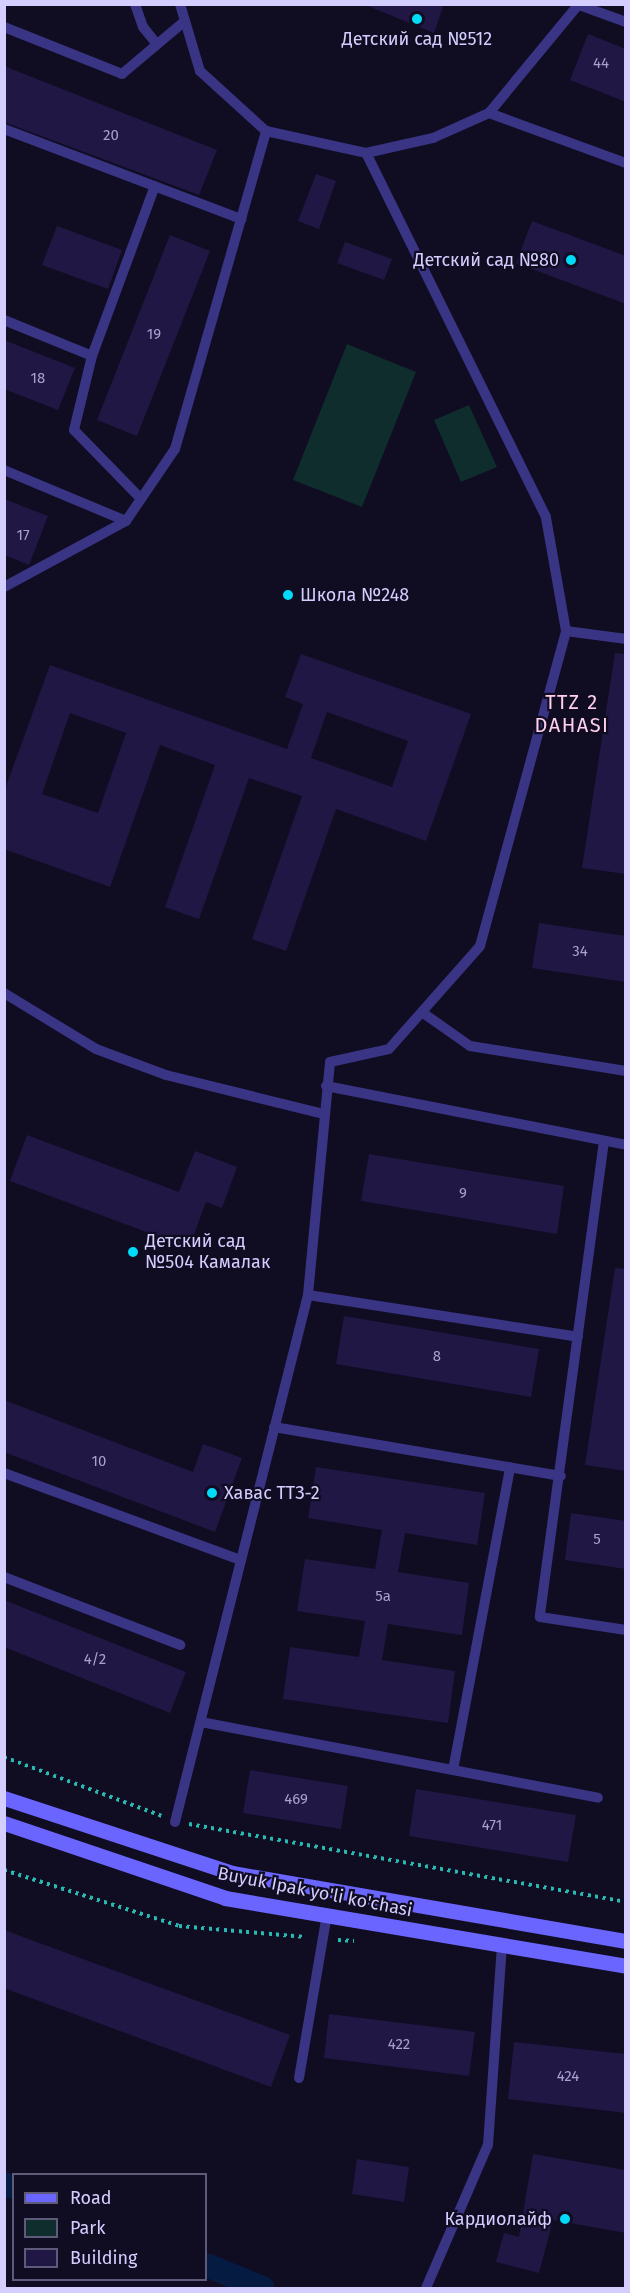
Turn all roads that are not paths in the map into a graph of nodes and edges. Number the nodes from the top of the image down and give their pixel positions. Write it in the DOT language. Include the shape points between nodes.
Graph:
graph roads {
  1 [pos="135,4"];
  2 [pos="180,4"];
  3 [pos="579,5"];
  4 [pos="185,21"];
  5 [pos="626,22"];
  6 [pos="4,27"];
  7 [pos="157,44"];
  8 [pos="489,113"];
  9 [pos="4,129"];
  10 [pos="266,131"];
  11 [pos="366,153"];
  12 [pos="626,164"];
  13 [pos="155,186"];
  14 [pos="241,219"];
  15 [pos="4,320"];
  16 [pos="92,356"];
  17 [pos="4,470"];
  18 [pos="141,499"];
  19 [pos="126,521"];
  20 [pos="4,586"];
  21 [pos="566,632"];
  22 [pos="626,639"];
  23 [pos="4,993"];
  24 [pos="423,1013"];
  25 [pos="626,1071"];
  26 [pos="326,1086"];
  27 [pos="324,1114"];
  28 [pos="604,1141"];
  29 [pos="626,1145"];
  30 [pos="308,1295"];
  31 [pos="578,1337"];
  32 [pos="274,1427"];
  33 [pos="510,1467"];
  34 [pos="4,1473"];
  35 [pos="561,1476"];
  36 [pos="241,1560"];
  37 [pos="4,1578"];
  38 [pos="626,1630"];
  39 [pos="180,1645"];
  40 [pos="201,1722"];
  41 [pos="453,1770"];
  42 [pos="4,1798"];
  43 [pos="598,1798"];
  44 [pos="175,1821"];
  45 [pos="4,1823"];
  46 [pos="327,1915"];
  47 [pos="626,1941"];
  48 [pos="502,1945"];
  49 [pos="626,1966"];
  50 [pos="299,2078"];
  51 [pos="426,2289"];
  1 -- 7 [label="lane" via="143,27"];
  2 -- 4 [label="lane"];
  3 -- 5 [label="lane"];
  3 -- 8 [label="lane"];
  4 -- 7 [label="lane"];
  4 -- 10 [label="lane" via="200,71"];
  6 -- 7 [label="lane" via="122,74"];
  8 -- 11 [label="lane" via="433,138"];
  8 -- 12 [label="lane"];
  9 -- 13 [label="lane"];
  10 -- 11 [label="lane"];
  10 -- 14 [label="lane"];
  11 -- 21 [label="lane" via="546,516"];
  13 -- 14 [label="lane"];
  13 -- 16 [label="lane"];
  14 -- 18 [label="lane" via="175,449"];
  15 -- 16 [label="lane"];
  16 -- 18 [label="lane" via="74,430"];
  17 -- 19 [label="lane"];
  18 -- 19 [label="lane"];
  19 -- 20 [label="lane"];
  21 -- 22 [label="lane"];
  21 -- 24 [label="lane" via="480,946"];
  23 -- 27 [label="lane" via="96,1049 166,1075"];
  24 -- 25 [label="lane" via="470,1046"];
  24 -- 26 [label="lane" via="389,1049 330,1062"];
  26 -- 27 [label="lane"];
  26 -- 28 [label="lane"];
  27 -- 30 [label="lane"];
  28 -- 29 [label="lane"];
  28 -- 31 [label="lane"];
  30 -- 31 [label="lane"];
  30 -- 32 [label="lane"];
  31 -- 35 [label="lane"];
  32 -- 33 [label="lane"];
  32 -- 36 [label="lane"];
  33 -- 35 [label="lane"];
  33 -- 41 [label="lane"];
  34 -- 36 [label="lane"];
  35 -- 38 [label="lane" via="540,1617"];
  36 -- 40 [label="lane"];
  37 -- 39 [label="lane"];
  40 -- 41 [label="lane"];
  40 -- 44 [label="lane"];
  41 -- 43 [label="lane"];
  42 -- 47 [label="main road, Buyuk Ipak yo'li ko'chasi" via="232,1873"];
  45 -- 46 [label="main road, Buyuk Ipak yo'li ko'chasi" via="225,1898"];
  46 -- 48 [label="main road, Buyuk Ipak yo'li ko'chasi"];
  46 -- 50 [label="lane"];
  48 -- 49 [label="main road, Buyuk Ipak yo'li ko'chasi"];
  48 -- 51 [label="lane" via="488,2145"];
}
